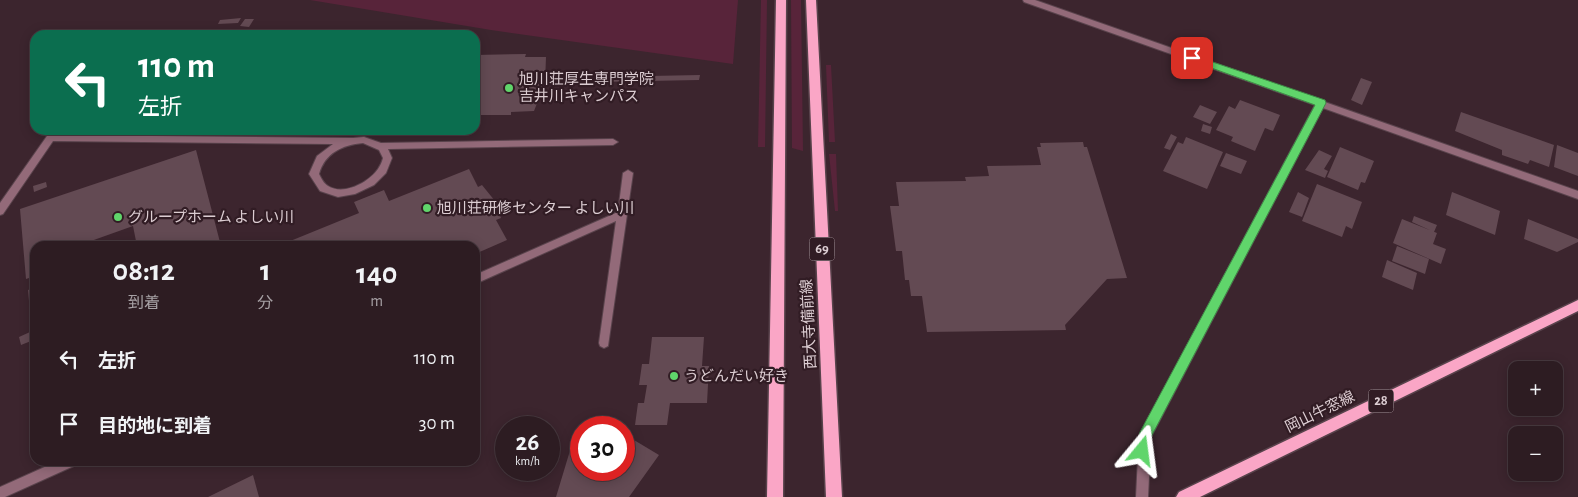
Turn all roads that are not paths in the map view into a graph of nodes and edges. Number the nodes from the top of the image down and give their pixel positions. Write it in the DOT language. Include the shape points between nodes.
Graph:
graph roads {
  1 [pos="781,0"];
  2 [pos="811,0"];
  3 [pos="1027,0"];
  4 [pos="1321,103"];
  5 [pos="352,141"];
  6 [pos="613,142"];
  7 [pos="382,146"];
  8 [pos="628,173"];
  9 [pos="1578,195"];
  10 [pos="0,211"];
  11 [pos="622,214"];
  12 [pos="480,278"];
  13 [pos="1578,305"];
  14 [pos="604,343"];
  15 [pos="61,466"];
  16 [pos="0,493"];
  17 [pos="775,497"];
  18 [pos="834,497"];
  19 [pos="1142,497"];
  20 [pos="1184,497"];
  1 -- 17 [label="main road, 西大寺備前線"];
  2 -- 18 [label="main road, 西大寺備前線 / 69"];
  3 -- 4 [label="street"];
  4 -- 9 [label="street"];
  4 -- 19 [label="street" via="1145,436"];
  5 -- 7 [label="street" via="364,140"];
  5 -- 7 [label="street" via="330,150 316,166 316,182 322,188 344,192 368,185 385,169 387,152"];
  5 -- 10 [label="street" via="50,138"];
  6 -- 7 [label="street"];
  8 -- 11 [label="street"];
  11 -- 12 [label="street"];
  11 -- 14 [label="street"];
  13 -- 20 [label="main road, 岡山牛窓線 / 28"];
  15 -- 16 [label="street"];
}
